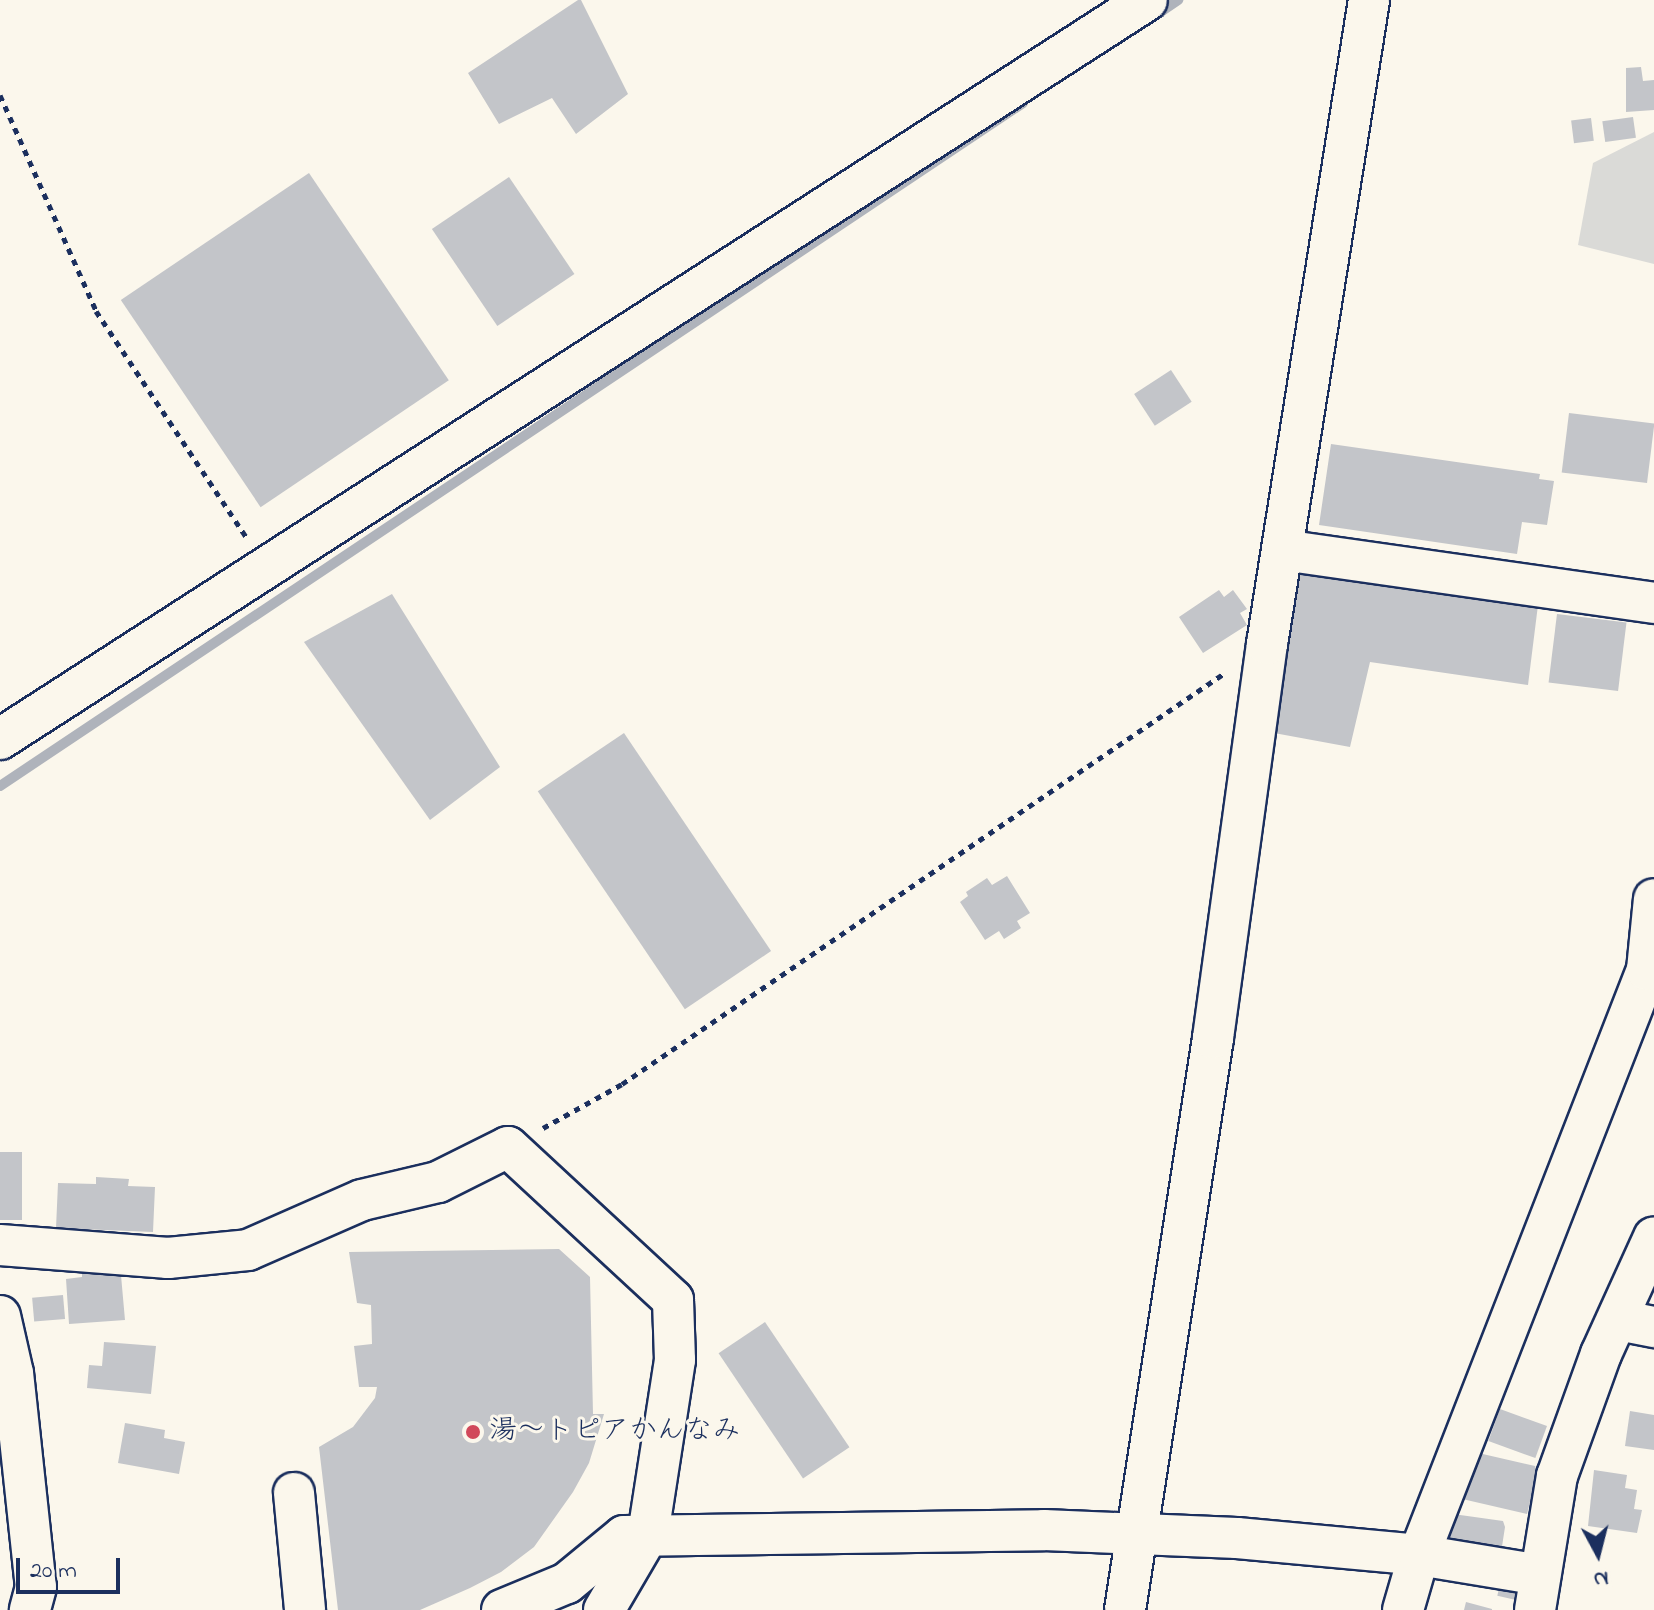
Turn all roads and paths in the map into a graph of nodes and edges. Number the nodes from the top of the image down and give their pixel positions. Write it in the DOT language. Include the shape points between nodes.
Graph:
graph roads {
  1 [pos="1147,0"];
  2 [pos="1369,0"];
  3 [pos="0,95"];
  4 [pos="1283,550"];
  5 [pos="266,570"];
  6 [pos="1654,603"];
  7 [pos="1267,644"];
  8 [pos="0,739"];
  9 [pos="1654,899"];
  10 [pos="508,1147"];
  11 [pos="1654,1237"];
  12 [pos="0,1245"];
  13 [pos="0,1316"];
  14 [pos="1636,1323"];
  15 [pos="294,1493"];
  16 [pos="1134,1534"];
  17 [pos="648,1535"];
  18 [pos="1419,1555"];
  19 [pos="1538,1593"];
  20 [pos="30,1610"];
  21 [pos="305,1610"];
  22 [pos="502,1610"];
  23 [pos="604,1610"];
  24 [pos="1125,1610"];
  25 [pos="1403,1610"];
  1 -- 5 [label="street"];
  2 -- 4 [label="street"];
  3 -- 5 [label="path" via="96,311"];
  4 -- 6 [label="street"];
  4 -- 7 [label="street"];
  5 -- 8 [label="street"];
  7 -- 10 [label="path" via="622,1084"];
  7 -- 16 [label="street" via="1213,1038"];
  9 -- 18 [label="street" via="1647,970"];
  10 -- 12 [label="street" via="438,1182 362,1200 248,1250 168,1258"];
  10 -- 17 [label="street" via="673,1300 675,1360"];
  11 -- 14 [label="street"];
  13 -- 20 [label="street" via="13,1373 36,1587"];
  14 -- 19 [label="street" via="1601,1354 1557,1476"];
  15 -- 21 [label="street"];
  16 -- 17 [label="street" via="1044,1530"];
  16 -- 18 [label="street"];
  16 -- 24 [label="street"];
  17 -- 22 [label="street" via="624,1536 567,1583"];
  17 -- 23 [label="street"];
  18 -- 19 [label="street"];
  18 -- 25 [label="street"];
}
